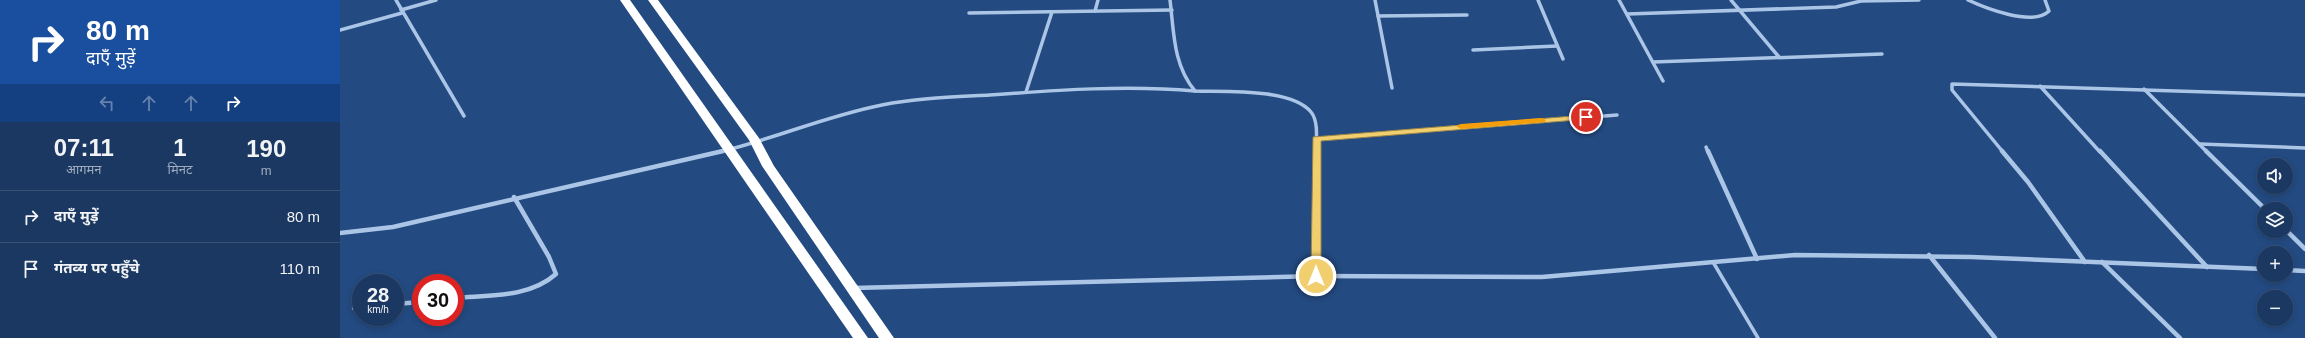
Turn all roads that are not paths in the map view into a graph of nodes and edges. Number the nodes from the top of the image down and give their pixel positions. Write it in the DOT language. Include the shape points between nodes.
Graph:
graph roads {
  1 [pos="396,0"];
  2 [pos="436,0"];
  3 [pos="625,0"];
  4 [pos="653,0"];
  5 [pos="1098,0"];
  6 [pos="1170,0"];
  7 [pos="1375,0"];
  8 [pos="1538,0"];
  9 [pos="1619,0"];
  10 [pos="1731,0"];
  11 [pos="1919,0"];
  12 [pos="1968,0"];
  13 [pos="2045,0"];
  14 [pos="1738,9"];
  15 [pos="1172,10"];
  16 [pos="402,11"];
  17 [pos="1095,11"];
  18 [pos="1052,12"];
  19 [pos="969,13"];
  20 [pos="1627,14"];
  21 [pos="1467,15"];
  22 [pos="1378,16"];
  23 [pos="340,30"];
  24 [pos="1557,46"];
  25 [pos="1473,50"];
  26 [pos="1882,54"];
  27 [pos="1779,57"];
  28 [pos="1563,59"];
  29 [pos="1653,62"];
  30 [pos="1663,81"];
  31 [pos="2040,86"];
  32 [pos="1392,88"];
  33 [pos="2144,89"];
  34 [pos="1195,91"];
  35 [pos="1026,92"];
  36 [pos="2305,95"];
  37 [pos="1617,115"];
  38 [pos="464,116"];
  39 [pos="1316,139"];
  40 [pos="755,140"];
  41 [pos="2199,144"];
  42 [pos="1706,147"];
  43 [pos="2305,148"];
  44 [pos="730,149"];
  45 [pos="514,197"];
  46 [pos="2258,202"];
  47 [pos="340,233"];
  48 [pos="2293,237"];
  49 [pos="818,239"];
  50 [pos="798,246"];
  51 [pos="2305,249"];
  52 [pos="1929,255"];
  53 [pos="1757,259"];
  54 [pos="2102,261"];
  55 [pos="1713,262"];
  56 [pos="2085,262"];
  57 [pos="2208,266"];
  58 [pos="2257,269"];
  59 [pos="2293,270"];
  60 [pos="2305,271"];
  61 [pos="1316,276"];
  62 [pos="852,288"];
  63 [pos="464,297"];
  64 [pos="861,338"];
  65 [pos="887,338"];
  66 [pos="1758,338"];
  67 [pos="1994,338"];
  68 [pos="2180,338"];
  1 -- 16 [label="street"];
  2 -- 16 [label="street"];
  3 -- 44 [label="highway"];
  4 -- 40 [label="highway"];
  5 -- 17 [label="street"];
  6 -- 15 [label="street"];
  7 -- 22 [label="street"];
  8 -- 24 [label="street"];
  9 -- 20 [label="street"];
  10 -- 14 [label="street"];
  11 -- 14 [label="street" via="1861,2 1836,7"];
  12 -- 13 [label="street" via="1998,13 2024,16 2046,14 2049,11"];
  14 -- 20 [label="street"];
  14 -- 27 [label="street"];
  15 -- 17 [label="street"];
  15 -- 34 [label="street" via="1174,39 1186,82"];
  16 -- 23 [label="street"];
  16 -- 38 [label="street"];
  17 -- 18 [label="street"];
  18 -- 19 [label="street"];
  18 -- 35 [label="street"];
  20 -- 29 [label="street"];
  21 -- 22 [label="street"];
  22 -- 32 [label="street"];
  24 -- 25 [label="street"];
  24 -- 28 [label="street"];
  26 -- 27 [label="street"];
  27 -- 29 [label="street"];
  29 -- 30 [label="street"];
  31 -- 33 [label="street"];
  31 -- 56 [label="street" via="1957,83 1951,86 2028,182"];
  31 -- 57 [label="street"];
  33 -- 36 [label="street"];
  33 -- 41 [label="street"];
  34 -- 35 [label="street" via="1147,88"];
  34 -- 39 [label="street" via="1276,96 1294,101 1311,112"];
  35 -- 40 [label="street" via="912,100 881,105"];
  37 -- 39 [label="street"];
  39 -- 61 [label="street"];
  40 -- 44 [label="street"];
  40 -- 49 [label="highway" via="768,166"];
  41 -- 43 [label="street"];
  41 -- 46 [label="street"];
  42 -- 53 [label="street"];
  44 -- 45 [label="street"];
  44 -- 50 [label="highway"];
  45 -- 47 [label="street" via="393,227"];
  45 -- 63 [label="street" via="556,274 545,284 525,291"];
  48 -- 51 [label="street"];
  49 -- 50 [label="highway"];
  49 -- 62 [label="highway"];
  50 -- 64 [label="highway"];
  52 -- 53 [label="street" via="1795,255"];
  52 -- 56 [label="street"];
  52 -- 67 [label="street"];
  53 -- 55 [label="street"];
  54 -- 56 [label="street"];
  54 -- 57 [label="street"];
  54 -- 68 [label="street"];
  55 -- 61 [label="street" via="1542,277"];
  55 -- 66 [label="lane"];
  57 -- 58 [label="street"];
  59 -- 60 [label="street"];
  61 -- 62 [label="street"];
  62 -- 65 [label="highway"];
}
